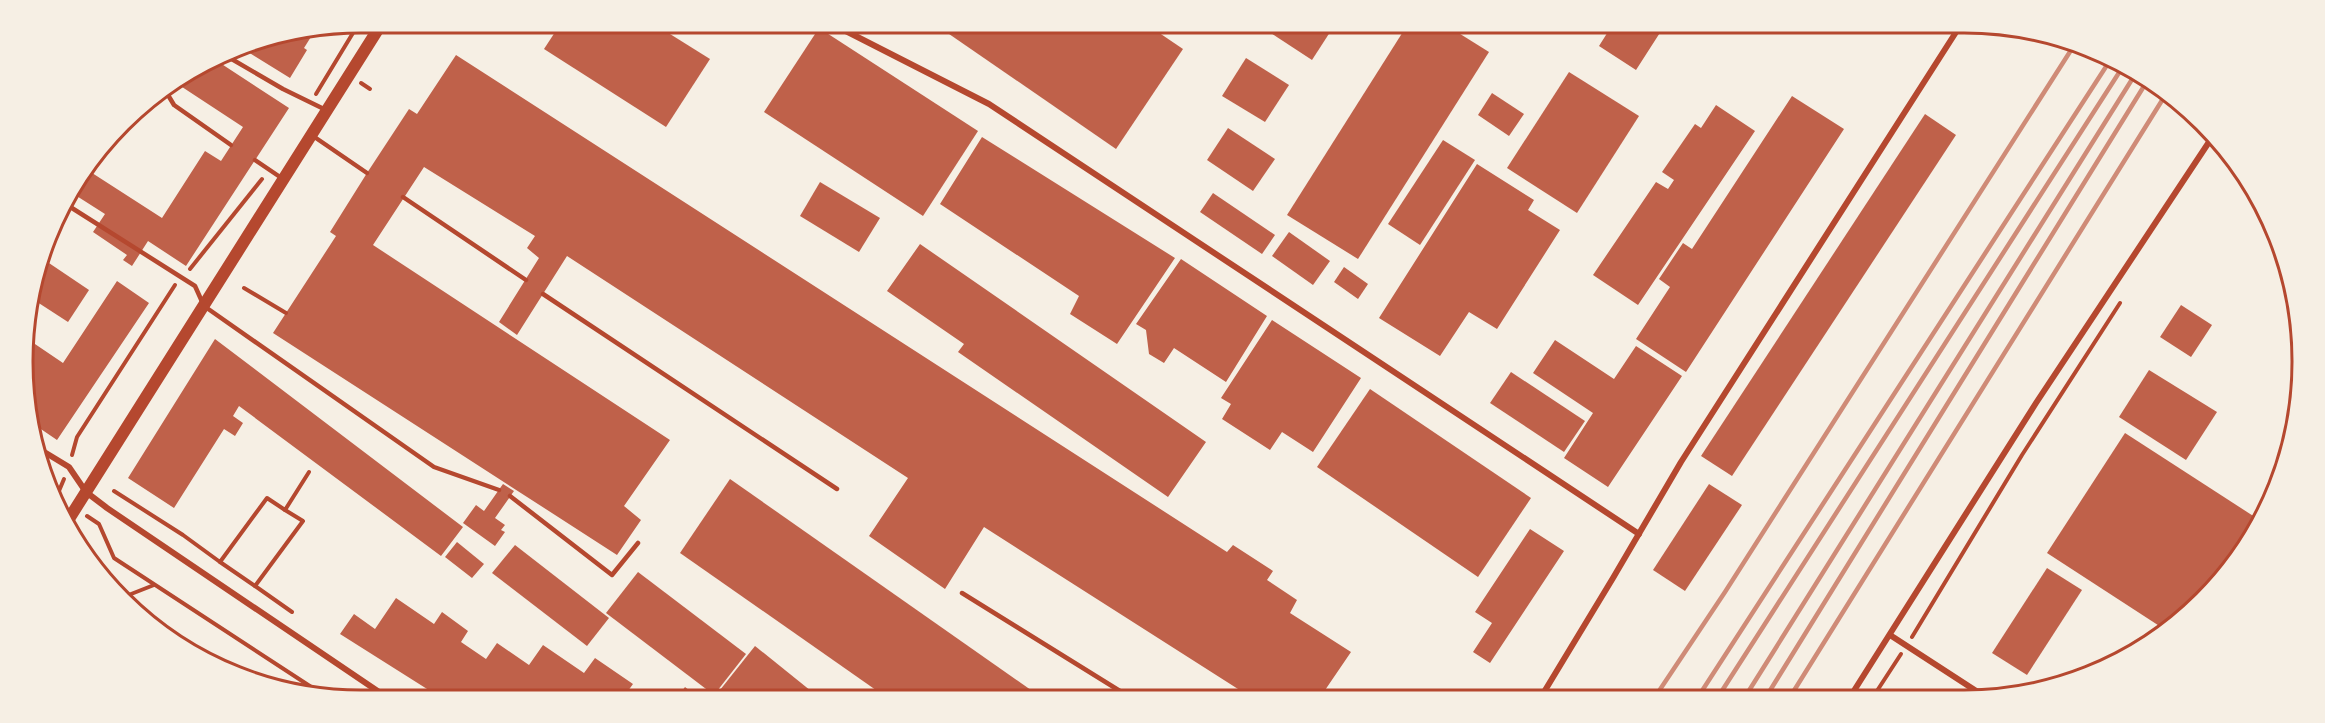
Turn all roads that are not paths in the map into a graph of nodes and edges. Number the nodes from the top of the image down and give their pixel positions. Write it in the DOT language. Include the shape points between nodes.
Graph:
graph roads {
  1 [pos="376,33"];
  2 [pos="850,33"];
  3 [pos="1955,33"];
  4 [pos="233,59"];
  5 [pos="169,96"];
  6 [pos="326,110"];
  7 [pos="311,135"];
  8 [pos="2208,143"];
  9 [pos="231,145"];
  10 [pos="255,160"];
  11 [pos="367,173"];
  12 [pos="283,179"];
  13 [pos="403,197"];
  14 [pos="71,208"];
  15 [pos="526,280"];
  16 [pos="543,294"];
  17 [pos="204,306"];
  18 [pos="46,453"];
  19 [pos="837,489"];
  20 [pos="499,490"];
  21 [pos="86,492"];
  22 [pos="510,496"];
  23 [pos="71,515"];
  24 [pos="1639,534"];
  25 [pos="638,543"];
  26 [pos="962,593"];
  27 [pos="1890,635"];
  28 [pos="376,690"];
  29 [pos="1118,690"];
  30 [pos="1544,690"];
  31 [pos="1855,690"];
  32 [pos="1974,690"];
  1 -- 6 [label="main road"];
  2 -- 24 [label="street" via="989,104"];
  3 -- 24 [label="street" via="1675,471"];
  4 -- 6 [label="lane"];
  5 -- 9 [label="lane" via="174,105"];
  6 -- 7 [label="main road"];
  7 -- 11 [label="lane"];
  7 -- 12 [label="main road"];
  8 -- 27 [label="street" via="2036,403"];
  10 -- 12 [label="lane"];
  12 -- 17 [label="main road"];
  13 -- 15 [label="lane"];
  14 -- 17 [label="lane" via="195,286"];
  16 -- 19 [label="lane"];
  17 -- 20 [label="lane" via="434,467"];
  17 -- 21 [label="main road"];
  18 -- 21 [label="street" via="69,467"];
  21 -- 23 [label="main road"];
  21 -- 28 [label="street"];
  22 -- 25 [label="lane" via="612,575"];
  24 -- 30 [label="street"];
  26 -- 29 [label="lane"];
  27 -- 31 [label="street"];
  27 -- 32 [label="street"];
}
